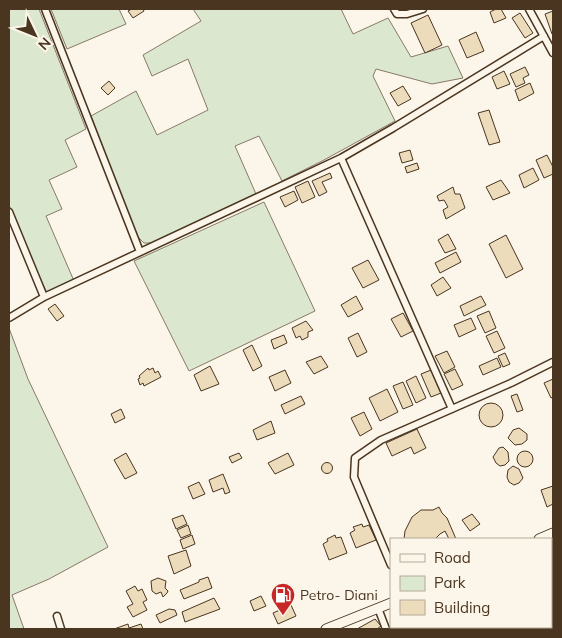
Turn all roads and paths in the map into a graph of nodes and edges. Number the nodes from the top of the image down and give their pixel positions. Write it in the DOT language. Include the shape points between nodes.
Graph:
graph roads {
  1 [pos="45,9"];
  2 [pos="394,9"];
  3 [pos="424,9"];
  4 [pos="529,9"];
  5 [pos="544,36"];
  6 [pos="553,53"];
  7 [pos="341,158"];
  8 [pos="9,212"];
  9 [pos="140,252"];
  10 [pos="44,297"];
  11 [pos="9,318"];
  12 [pos="553,362"];
  13 [pos="452,409"];
  14 [pos="553,533"];
  15 [pos="541,538"];
  16 [pos="390,563"];
  17 [pos="390,603"];
  18 [pos="378,608"];
  19 [pos="57,616"];
  20 [pos="61,629"];
  21 [pos="326,629"];
  22 [pos="386,629"];
  1 -- 9 [label="street"];
  2 -- 3 [label="street" via="397,14 407,14"];
  4 -- 5 [label="street"];
  5 -- 6 [label="street"];
  5 -- 7 [label="street"];
  7 -- 9 [label="street"];
  7 -- 13 [label="street"];
  8 -- 10 [label="street"];
  9 -- 10 [label="street"];
  10 -- 11 [label="street"];
  12 -- 13 [label="street"];
  13 -- 16 [label="street" via="381,440 353,461 354,477"];
  14 -- 15 [label="main road"];
  17 -- 18 [label="main road"];
  18 -- 21 [label="main road"];
  18 -- 22 [label="street"];
  19 -- 20 [label="street"];
}
